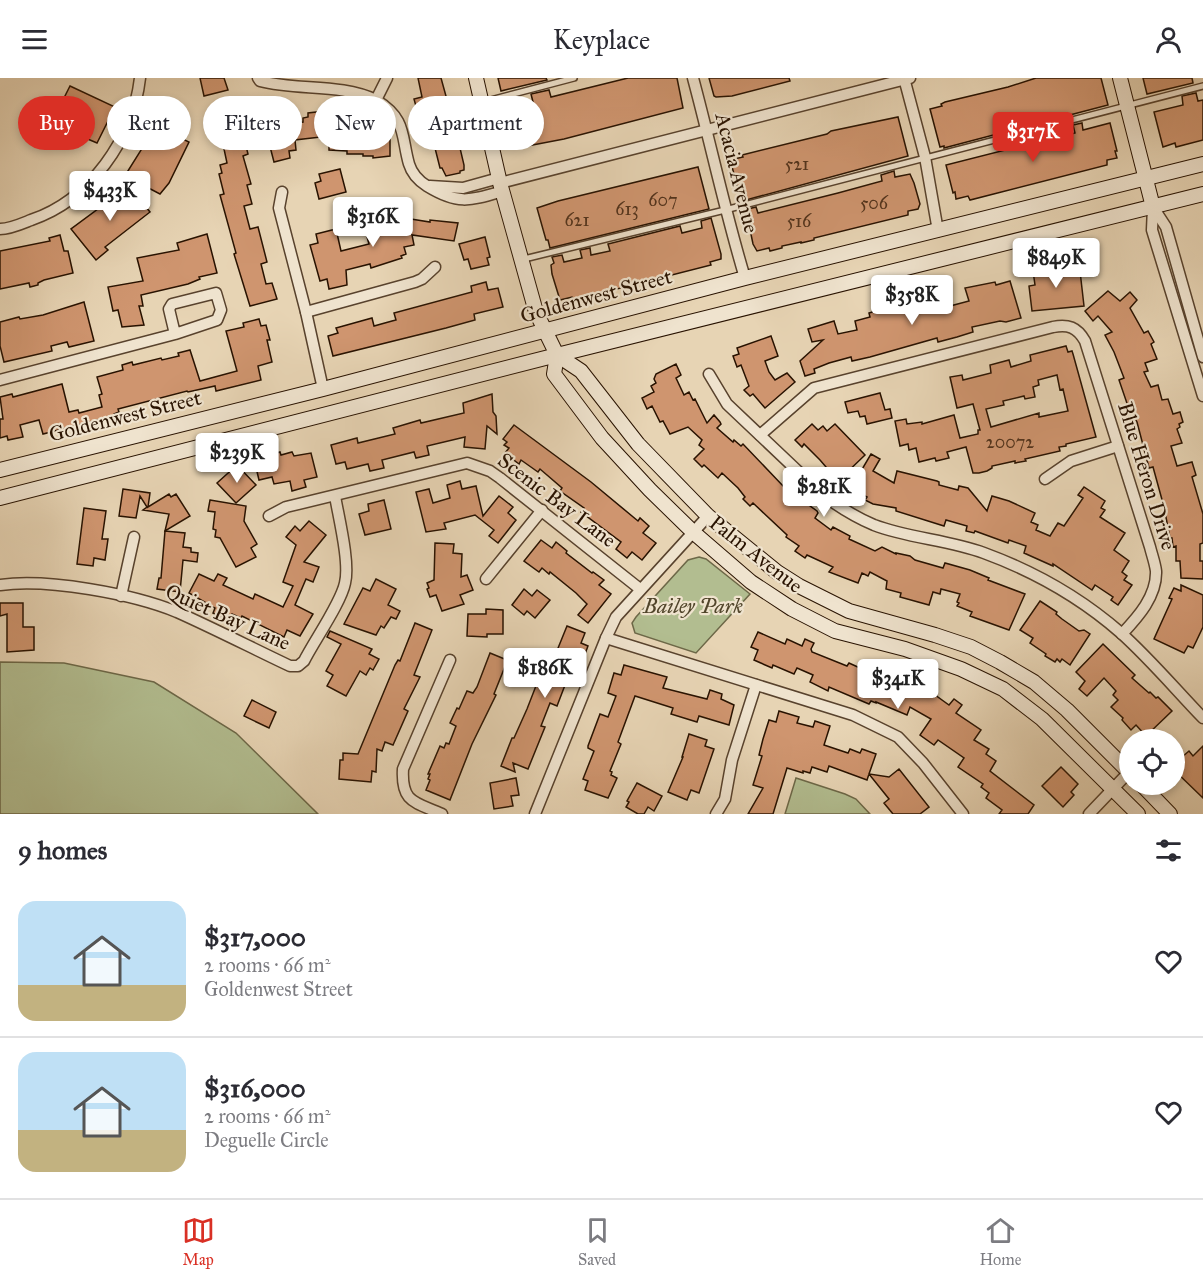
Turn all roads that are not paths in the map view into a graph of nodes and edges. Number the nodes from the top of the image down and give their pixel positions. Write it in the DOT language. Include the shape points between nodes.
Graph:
graph roads {
  1 [pos="140,78"];
  2 [pos="258,78"];
  3 [pos="387,78"];
  4 [pos="476,78"];
  5 [pos="574,78"];
  6 [pos="693,78"];
  7 [pos="906,78"];
  8 [pos="1120,78"];
  9 [pos="1203,86"];
  10 [pos="364,96"];
  11 [pos="378,96"];
  12 [pos="480,96"];
  13 [pos="505,96"];
  14 [pos="1127,106"];
  15 [pos="396,118"];
  16 [pos="707,130"];
  17 [pos="493,150"];
  18 [pos="925,157"];
  19 [pos="1203,164"];
  20 [pos="1147,179"];
  21 [pos="501,184"];
  22 [pos="427,186"];
  23 [pos="463,188"];
  24 [pos="282,192"];
  25 [pos="1203,194"];
  26 [pos="463,200"];
  27 [pos="1153,207"];
  28 [pos="725,210"];
  29 [pos="0,229"];
  30 [pos="938,231"];
  31 [pos="522,259"];
  32 [pos="435,267"];
  33 [pos="745,278"];
  34 [pos="306,312"];
  35 [pos="546,331"];
  36 [pos="175,334"];
  37 [pos="557,355"];
  38 [pos="1203,357"];
  39 [pos="709,374"];
  40 [pos="0,380"];
  41 [pos="323,388"];
  42 [pos="1203,396"];
  43 [pos="760,435"];
  44 [pos="1118,446"];
  45 [pos="0,470"];
  46 [pos="1045,479"];
  47 [pos="335,496"];
  48 [pos="0,498"];
  49 [pos="542,510"];
  50 [pos="269,516"];
  51 [pos="708,516"];
  52 [pos="693,532"];
  53 [pos="134,537"];
  54 [pos="486,579"];
  55 [pos="0,585"];
  56 [pos="640,589"];
  57 [pos="121,596"];
  58 [pos="1122,634"];
  59 [pos="606,638"];
  60 [pos="450,660"];
  61 [pos="756,685"];
  62 [pos="1203,701"];
  63 [pos="1195,710"];
  64 [pos="1203,718"];
  65 [pos="1119,762"];
  66 [pos="1119,783"];
  67 [pos="1113,789"];
  68 [pos="1152,795"];
  69 [pos="442,814"];
  70 [pos="535,814"];
  71 [pos="716,814"];
  72 [pos="963,814"];
  73 [pos="1089,814"];
  74 [pos="1138,814"];
  75 [pos="1170,814"];
  1 -- 29 [label="street" via="126,126 110,159 91,183 39,218"];
  2 -- 10 [label="street" via="275,85"];
  3 -- 11 [label="street"];
  4 -- 12 [label="main road, Palm Avenue"];
  5 -- 13 [label="lane"];
  6 -- 16 [label="street, Acacia Avenue"];
  7 -- 16 [label="street"];
  7 -- 18 [label="street"];
  8 -- 14 [label="main road"];
  9 -- 14 [label="lane"];
  14 -- 18 [label="lane"];
  14 -- 20 [label="main road"];
  15 -- 22 [label="street" via="404,134 411,169"];
  16 -- 21 [label="street"];
  16 -- 28 [label="street, Acacia Avenue"];
  17 -- 21 [label="main road, Palm Avenue"];
  18 -- 28 [label="lane"];
  18 -- 30 [label="street"];
  19 -- 20 [label="main road, Goldenwest Street"];
  20 -- 27 [label="main road"];
  20 -- 30 [label="main road, Goldenwest Street"];
  21 -- 23 [label="street"];
  21 -- 26 [label="street"];
  21 -- 31 [label="main road, Palm Avenue"];
  22 -- 23 [label="street"];
  22 -- 26 [label="street" via="447,197"];
  23 -- 26 [label="street"];
  24 -- 34 [label="street" via="279,208"];
  25 -- 27 [label="main road"];
  27 -- 37 [label="main road"];
  27 -- 38 [label="street" via="1166,227"];
  27 -- 42 [label="street" via="1152,230"];
  28 -- 31 [label="lane"];
  28 -- 33 [label="street, Acacia Avenue"];
  30 -- 33 [label="main road, Goldenwest Street"];
  31 -- 35 [label="main road, Palm Avenue" via="536,312"];
  32 -- 34 [label="street" via="415,282"];
  33 -- 35 [label="main road, Goldenwest Street"];
  34 -- 41 [label="street"];
  35 -- 37 [label="main road, Palm Avenue"];
  35 -- 41 [label="main road, Goldenwest Street"];
  36 -- 36 [label="street" via="217,320 221,310 216,293 172,304 169,309"];
  36 -- 40 [label="street"];
  37 -- 48 [label="main road"];
  37 -- 51 [label="main road, Palm Avenue" via="581,371 639,444"];
  37 -- 52 [label="main road, Palm Avenue" via="554,374 603,438"];
  39 -- 43 [label="street" via="727,404"];
  41 -- 45 [label="main road, Goldenwest Street"];
  43 -- 44 [label="street, Blue Heron Drive" via="814,388 1063,325 1072,327 1085,341"];
  43 -- 58 [label="street" via="822,495 855,517 953,543 1014,565 1077,600"];
  44 -- 46 [label="street" via="1071,461"];
  44 -- 58 [label="street, Blue Heron Drive" via="1156,572 1146,606"];
  47 -- 49 [label="street, Scenic Bay Lane" via="466,463 490,471"];
  47 -- 50 [label="street, Scenic Bay Lane" via="286,507"];
  47 -- 57 [label="street, Quiet Bay Lane" via="345,582 297,666 175,612"];
  49 -- 54 [label="street"];
  49 -- 56 [label="street, Scenic Bay Lane"];
  51 -- 52 [label="street"];
  51 -- 65 [label="main road, Palm Avenue" via="777,572 823,599 849,611 971,647 1034,682"];
  52 -- 56 [label="street"];
  52 -- 67 [label="main road, Palm Avenue" via="751,582 835,631 916,653 1003,689 1042,719"];
  53 -- 57 [label="street"];
  55 -- 57 [label="street, Quiet Bay Lane" via="49,584"];
  56 -- 59 [label="street" via="616,617"];
  58 -- 63 [label="street"];
  59 -- 61 [label="street"];
  59 -- 70 [label="street"];
  60 -- 69 [label="street" via="403,769 402,786 414,802"];
  61 -- 71 [label="street" via="732,760 726,799"];
  61 -- 72 [label="street" via="853,715 898,737"];
  62 -- 63 [label="street"];
  63 -- 64 [label="street"];
  66 -- 67 [label="street"];
  67 -- 73 [label="street"];
  67 -- 74 [label="main road, Palm Avenue"];
  68 -- 75 [label="main road"];
}
